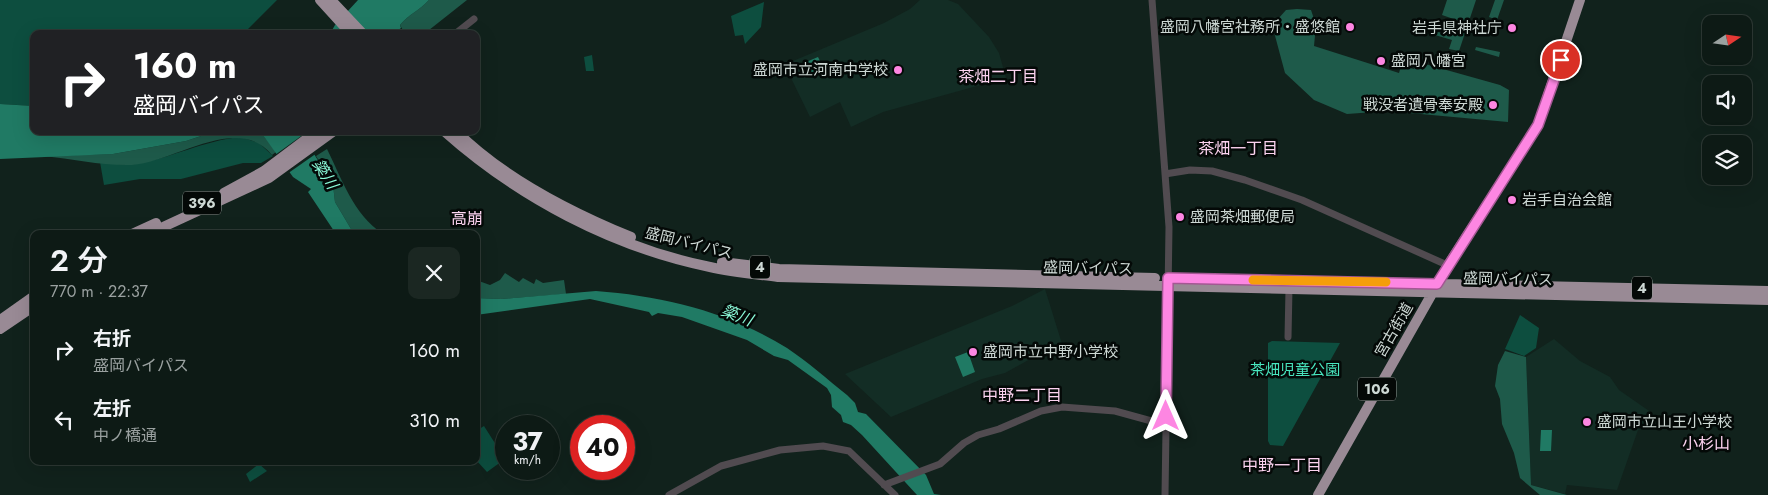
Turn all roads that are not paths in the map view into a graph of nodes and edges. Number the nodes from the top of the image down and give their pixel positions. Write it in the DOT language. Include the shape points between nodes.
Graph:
graph roads {
  1 [pos="320,0"];
  2 [pos="331,0"];
  3 [pos="1152,0"];
  4 [pos="1580,0"];
  5 [pos="474,19"];
  6 [pos="347,30"];
  7 [pos="359,30"];
  8 [pos="461,30"];
  9 [pos="312,135"];
  10 [pos="328,135"];
  11 [pos="449,135"];
  12 [pos="461,135"];
  13 [pos="272,170"];
  14 [pos="1165,174"];
  15 [pos="141,230"];
  16 [pos="157,230"];
  17 [pos="1448,265"];
  18 [pos="1168,281"];
  19 [pos="1289,288"];
  20 [pos="1435,288"];
  21 [pos="1768,292"];
  22 [pos="30,299"];
  23 [pos="1768,300"];
  24 [pos="30,309"];
  25 [pos="0,320"];
  26 [pos="0,329"];
  27 [pos="1288,337"];
  28 [pos="1166,424"];
  29 [pos="884,485"];
  30 [pos="669,495"];
  31 [pos="895,495"];
  32 [pos="1165,495"];
  33 [pos="1318,495"];
  1 -- 6 [label="highway"];
  2 -- 7 [label="highway"];
  3 -- 14 [label="street"];
  4 -- 17 [label="highway, 106" via="1538,125"];
  5 -- 8 [label="street"];
  9 -- 13 [label="highway, 396"];
  10 -- 13 [label="highway, 396"];
  11 -- 18 [label="highway, 盛岡バイパス / 4" via="502,178 553,208 610,236 656,253 710,267 778,277"];
  12 -- 18 [label="highway, 盛岡バイパス / 4" via="498,166 557,202 622,233 711,260 778,269"];
  13 -- 15 [label="highway, 396"];
  13 -- 16 [label="highway, 396" via="225,199"];
  14 -- 17 [label="street" via="1212,171 1245,180 1302,200"];
  14 -- 18 [label="street" via="1169,227"];
  17 -- 20 [label="highway, 106"];
  18 -- 19 [label="highway, 盛岡バイパス / 4"];
  18 -- 20 [label="highway, 盛岡バイパス / 4"];
  18 -- 28 [label="street"];
  19 -- 20 [label="highway, 盛岡バイパス / 4"];
  19 -- 27 [label="street"];
  20 -- 21 [label="highway, 盛岡バイパス / 4"];
  20 -- 23 [label="highway, 盛岡バイパス / 4"];
  20 -- 33 [label="highway, 宮古街道 / 106"];
  22 -- 25 [label="highway"];
  24 -- 26 [label="highway"];
  28 -- 29 [label="street" via="1115,411 1062,407 1041,411 978,435 964,443 945,462"];
  28 -- 32 [label="street"];
  29 -- 30 [label="street" via="849,451 823,446 802,447 721,466"];
  29 -- 31 [label="street"];
}
